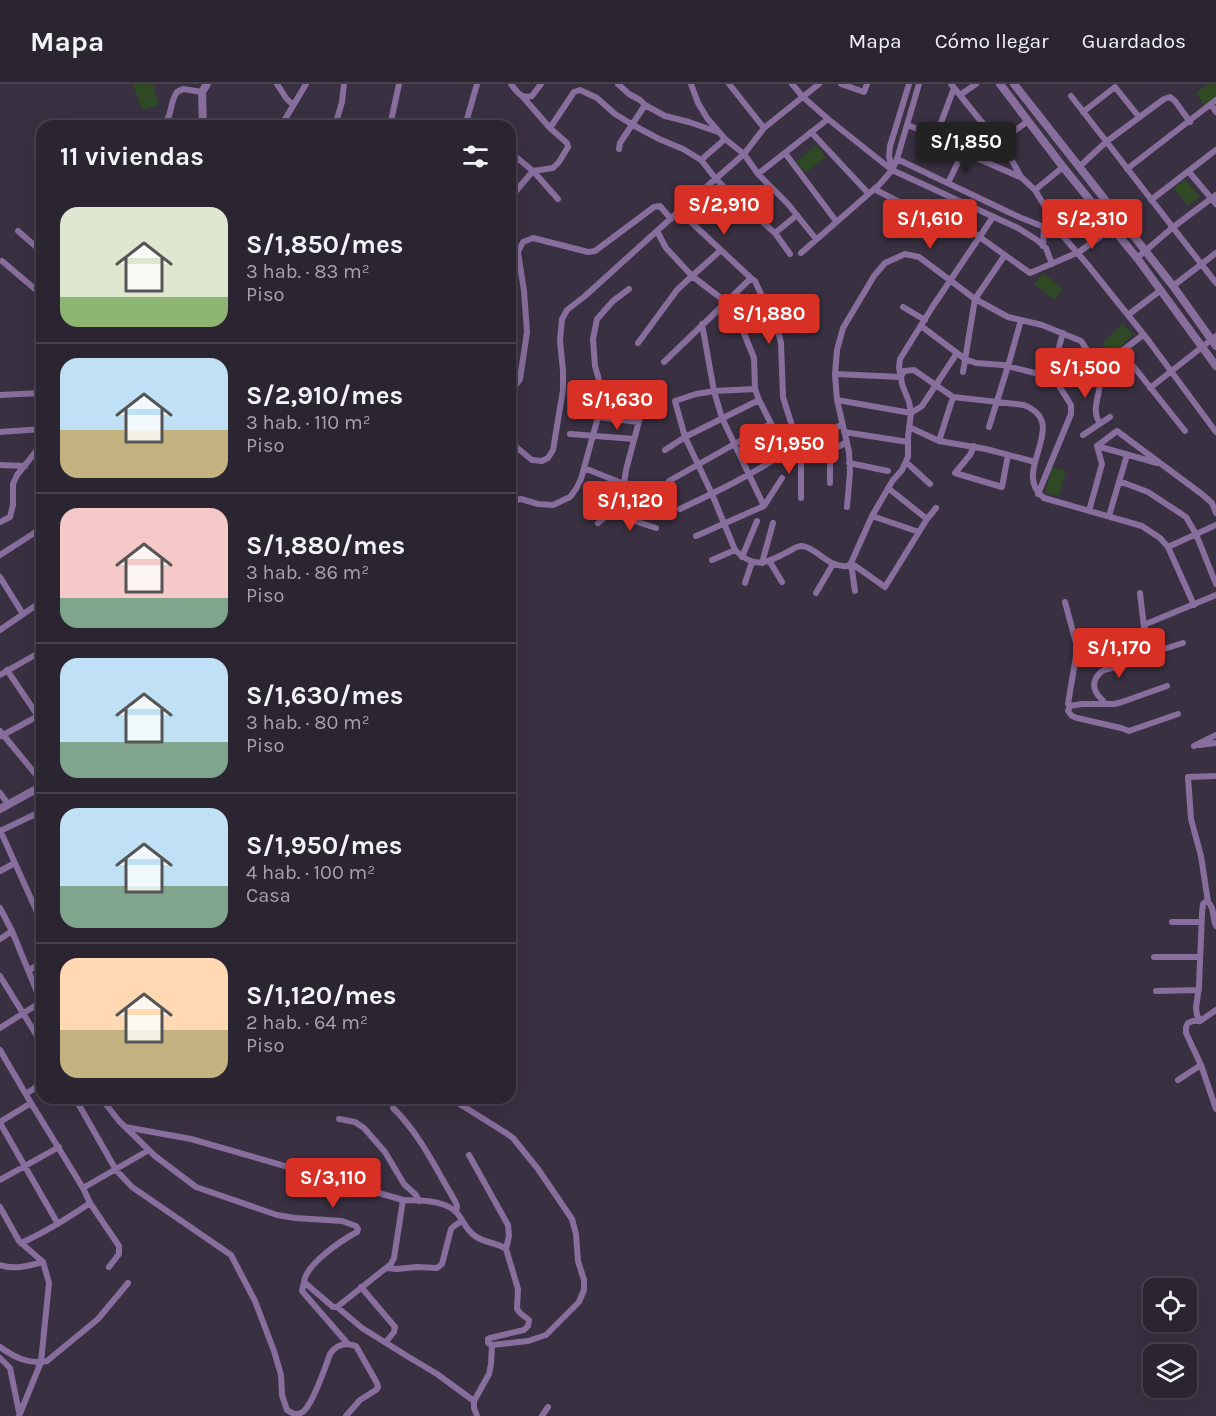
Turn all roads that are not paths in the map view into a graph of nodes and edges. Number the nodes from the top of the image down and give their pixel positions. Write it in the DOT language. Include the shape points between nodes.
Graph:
graph roads {
  1 [pos="207,84"];
  2 [pos="277,84"];
  3 [pos="306,84"];
  4 [pos="344,84"];
  5 [pos="399,84"];
  6 [pos="477,84"];
  7 [pos="511,84"];
  8 [pos="541,84"];
  9 [pos="618,84"];
  10 [pos="729,84"];
  11 [pos="792,84"];
  12 [pos="819,84"];
  13 [pos="841,84"];
  14 [pos="867,84"];
  15 [pos="909,84"];
  16 [pos="919,84"];
  17 [pos="976,84"];
  18 [pos="1000,84"];
  19 [pos="1014,84"];
  20 [pos="690,85"];
  21 [pos="953,86"];
  22 [pos="202,92"];
  23 [pos="960,95"];
  24 [pos="522,96"];
  25 [pos="1071,96"];
  26 [pos="803,97"];
  27 [pos="1214,102"];
  28 [pos="293,105"];
  29 [pos="645,105"];
  30 [pos="1083,112"];
  31 [pos="1216,112"];
  32 [pos="1139,117"];
  33 [pos="828,119"];
  34 [pos="169,120"];
  35 [pos="203,120"];
  36 [pos="284,120"];
  37 [pos="337,120"];
  38 [pos="391,120"];
  39 [pos="467,120"];
  40 [pos="1028,121"];
  41 [pos="1190,122"];
  42 [pos="633,124"];
  43 [pos="906,125"];
  44 [pos="550,128"];
  45 [pos="764,128"];
  46 [pos="811,132"];
  47 [pos="719,133"];
  48 [pos="936,136"];
  49 [pos="725,139"];
  50 [pos="1001,141"];
  51 [pos="1106,142"];
  52 [pos="619,149"];
  53 [pos="1216,150"];
  54 [pos="963,152"];
  55 [pos="785,153"];
  56 [pos="744,154"];
  57 [pos="516,157"];
  58 [pos="897,159"];
  59 [pos="701,160"];
  60 [pos="1063,167"];
  61 [pos="1079,167"];
  62 [pos="1127,169"];
  63 [pos="892,170"];
  64 [pos="533,171"];
  65 [pos="1189,172"];
  66 [pos="758,174"];
  67 [pos="1021,177"];
  68 [pos="716,179"];
  69 [pos="948,183"];
  70 [pos="1035,190"];
  71 [pos="871,191"];
  72 [pos="516,192"];
  73 [pos="558,199"];
  74 [pos="1215,199"];
  75 [pos="1151,200"];
  76 [pos="679,211"];
  77 [pos="797,215"];
  78 [pos="993,217"];
  79 [pos="671,219"];
  80 [pos="836,221"];
  81 [pos="1055,225"];
  82 [pos="1044,227"];
  83 [pos="1112,228"];
  84 [pos="1172,228"];
  85 [pos="18,231"];
  86 [pos="657,231"];
  87 [pos="775,233"];
  88 [pos="980,237"];
  89 [pos="816,238"];
  90 [pos="1043,246"];
  91 [pos="36,247"];
  92 [pos="721,250"];
  93 [pos="518,252"];
  94 [pos="1078,252"];
  95 [pos="1145,252"];
  96 [pos="801,253"];
  97 [pos="1216,253"];
  98 [pos="790,254"];
  99 [pos="1005,255"];
  100 [pos="1137,258"];
  101 [pos="2,261"];
  102 [pos="1052,264"];
  103 [pos="1202,264"];
  104 [pos="692,276"];
  105 [pos="752,279"];
  106 [pos="950,281"];
  107 [pos="1216,283"];
  108 [pos="1173,286"];
  109 [pos="628,289"];
  110 [pos="36,290"];
  111 [pos="1161,290"];
  112 [pos="975,299"];
  113 [pos="726,302"];
  114 [pos="903,307"];
  115 [pos="1128,315"];
  116 [pos="925,320"];
  117 [pos="1021,320"];
  118 [pos="702,324"];
  119 [pos="921,326"];
  120 [pos="1063,333"];
  121 [pos="1143,334"];
  122 [pos="1214,341"];
  123 [pos="638,343"];
  124 [pos="1202,347"];
  125 [pos="1122,352"];
  126 [pos="957,353"];
  127 [pos="965,359"];
  128 [pos="664,362"];
  129 [pos="1097,365"];
  130 [pos="1008,366"];
  131 [pos="1216,366"];
  132 [pos="963,372"];
  133 [pos="1172,372"];
  134 [pos="835,374"];
  135 [pos="901,377"];
  136 [pos="1050,378"];
  137 [pos="516,384"];
  138 [pos="936,386"];
  139 [pos="601,387"];
  140 [pos="1150,388"];
  141 [pos="755,389"];
  142 [pos="714,391"];
  143 [pos="36,393"];
  144 [pos="0,394"];
  145 [pos="953,397"];
  146 [pos="759,400"];
  147 [pos="837,400"];
  148 [pos="997,402"];
  149 [pos="911,413"];
  150 [pos="598,417"];
  151 [pos="1110,417"];
  152 [pos="722,418"];
  153 [pos="638,422"];
  154 [pos="1100,423"];
  155 [pos="770,424"];
  156 [pos="842,425"];
  157 [pos="909,428"];
  158 [pos="989,428"];
  159 [pos="36,429"];
  160 [pos="1185,431"];
  161 [pos="0,432"];
  162 [pos="844,432"];
  163 [pos="1216,432"];
  164 [pos="570,434"];
  165 [pos="1083,435"];
  166 [pos="593,436"];
  167 [pos="685,437"];
  168 [pos="634,439"];
  169 [pos="939,441"];
  170 [pos="847,442"];
  171 [pos="908,442"];
  172 [pos="736,444"];
  173 [pos="974,446"];
  174 [pos="1097,446"];
  175 [pos="516,447"];
  176 [pos="790,449"];
  177 [pos="665,450"];
  178 [pos="830,451"];
  179 [pos="36,452"];
  180 [pos="801,452"];
  181 [pos="1008,455"];
  182 [pos="1127,455"];
  183 [pos="906,462"];
  184 [pos="1035,462"];
  185 [pos="849,463"];
  186 [pos="1161,464"];
  187 [pos="0,465"];
  188 [pos="698,465"];
  189 [pos="25,466"];
  190 [pos="584,468"];
  191 [pos="888,471"];
  192 [pos="749,473"];
  193 [pos="782,478"];
  194 [pos="669,481"];
  195 [pos="1119,482"];
  196 [pos="830,483"];
  197 [pos="624,484"];
  198 [pos="930,484"];
  199 [pos="888,488"];
  200 [pos="658,493"];
  201 [pos="712,494"];
  202 [pos="1038,494"];
  203 [pos="801,498"];
  204 [pos="516,500"];
  205 [pos="764,506"];
  206 [pos="847,507"];
  207 [pos="936,508"];
  208 [pos="680,509"];
  209 [pos="1089,511"];
  210 [pos="610,513"];
  211 [pos="1216,513"];
  212 [pos="872,516"];
  213 [pos="1108,516"];
  214 [pos="927,519"];
  215 [pos="757,521"];
  216 [pos="0,522"];
  217 [pos="725,523"];
  218 [pos="773,523"];
  219 [pos="598,524"];
  220 [pos="1216,525"];
  221 [pos="656,528"];
  222 [pos="36,532"];
  223 [pos="919,532"];
  224 [pos="1196,534"];
  225 [pos="696,536"];
  226 [pos="1168,547"];
  227 [pos="735,550"];
  228 [pos="0,555"];
  229 [pos="742,557"];
  230 [pos="712,560"];
  231 [pos="752,562"];
  232 [pos="770,562"];
  233 [pos="762,563"];
  234 [pos="851,563"];
  235 [pos="833,564"];
  236 [pos="0,577"];
  237 [pos="782,582"];
  238 [pos="745,583"];
  239 [pos="1216,584"];
  240 [pos="855,591"];
  241 [pos="816,593"];
  242 [pos="1140,593"];
  243 [pos="1216,595"];
  244 [pos="1065,602"];
  245 [pos="1194,605"];
  246 [pos="35,606"];
  247 [pos="23,614"];
  248 [pos="0,628"];
  249 [pos="1144,628"];
  250 [pos="1183,643"];
  251 [pos="1148,654"];
  252 [pos="34,655"];
  253 [pos="36,658"];
  254 [pos="7,670"];
  255 [pos="0,675"];
  256 [pos="1167,686"];
  257 [pos="1105,704"];
  258 [pos="1070,706"];
  259 [pos="36,713"];
  260 [pos="1178,714"];
  261 [pos="36,717"];
  262 [pos="1,734"];
  263 [pos="1216,735"];
  264 [pos="1216,743"];
  265 [pos="1216,776"];
  266 [pos="36,777"];
  267 [pos="36,788"];
  268 [pos="0,793"];
  269 [pos="8,804"];
  270 [pos="0,809"];
  271 [pos="36,814"];
  272 [pos="0,830"];
  273 [pos="15,862"];
  274 [pos="0,871"];
  275 [pos="1208,902"];
  276 [pos="0,908"];
  277 [pos="36,909"];
  278 [pos="1172,922"];
  279 [pos="1201,922"];
  280 [pos="1216,926"];
  281 [pos="12,931"];
  282 [pos="0,939"];
  283 [pos="1154,957"];
  284 [pos="1199,957"];
  285 [pos="36,966"];
  286 [pos="28,970"];
  287 [pos="0,976"];
  288 [pos="36,990"];
  289 [pos="1199,990"];
  290 [pos="1156,991"];
  291 [pos="36,1006"];
  292 [pos="1216,1010"];
  293 [pos="22,1014"];
  294 [pos="1200,1021"];
  295 [pos="0,1028"];
  296 [pos="36,1035"];
  297 [pos="0,1050"];
  298 [pos="2,1058"];
  299 [pos="1201,1065"];
  300 [pos="1178,1080"];
  301 [pos="36,1087"];
  302 [pos="26,1094"];
  303 [pos="31,1103"];
  304 [pos="78,1104"];
  305 [pos="106,1104"];
  306 [pos="460,1104"];
  307 [pos="393,1108"];
  308 [pos="1216,1109"];
  309 [pos="339,1119"];
  310 [pos="0,1122"];
  311 [pos="125,1127"];
  312 [pos="59,1147"];
  313 [pos="149,1150"];
  314 [pos="470,1155"];
  315 [pos="25,1167"];
  316 [pos="116,1170"];
  317 [pos="0,1180"];
  318 [pos="83,1188"];
  319 [pos="403,1200"];
  320 [pos="419,1201"];
  321 [pos="90,1203"];
  322 [pos="0,1207"];
  323 [pos="456,1212"];
  324 [pos="462,1221"];
  325 [pos="58,1224"];
  326 [pos="21,1243"];
  327 [pos="506,1249"];
  328 [pos="43,1262"];
  329 [pos="0,1265"];
  330 [pos="109,1267"];
  331 [pos="387,1268"];
  332 [pos="128,1282"];
  333 [pos="304,1282"];
  334 [pos="361,1287"];
  335 [pos="338,1307"];
  336 [pos="386,1342"];
  337 [pos="348,1344"];
  338 [pos="492,1345"];
  339 [pos="0,1347"];
  340 [pos="0,1358"];
  341 [pos="41,1362"];
  342 [pos="474,1401"];
  343 [pos="548,1407"];
  344 [pos="289,1414"];
  345 [pos="19,1415"];
  346 [pos="346,1416"];
  347 [pos="477,1416"];
  348 [pos="542,1416"];
  1 -- 22 [label="street"];
  2 -- 28 [label="street"];
  3 -- 28 [label="street"];
  4 -- 37 [label="street"];
  5 -- 38 [label="street"];
  6 -- 39 [label="street"];
  7 -- 24 [label="street"];
  8 -- 24 [label="street" via="532,96"];
  9 -- 29 [label="street"];
  10 -- 45 [label="street"];
  11 -- 26 [label="street"];
  12 -- 26 [label="street"];
  13 -- 14 [label="street" via="864,92"];
  15 -- 63 [label="street" via="890,146"];
  16 -- 43 [label="street"];
  17 -- 23 [label="street"];
  18 -- 40 [label="street"];
  19 -- 61 [label="street"];
  20 -- 47 [label="street"];
  21 -- 23 [label="street"];
  21 -- 48 [label="street"];
  22 -- 34 [label="street" via="177,92"];
  22 -- 35 [label="street"];
  23 -- 50 [label="street"];
  24 -- 44 [label="street"];
  25 -- 30 [label="street"];
  26 -- 33 [label="street"];
  26 -- 45 [label="street"];
  27 -- 31 [label="street"];
  27 -- 41 [label="street"];
  28 -- 36 [label="street"];
  29 -- 42 [label="street"];
  29 -- 47 [label="street" via="665,116"];
  30 -- 32 [label="street" via="1115,87"];
  30 -- 51 [label="street"];
  32 -- 41 [label="street" via="1170,97"];
  32 -- 51 [label="street"];
  33 -- 46 [label="street"];
  33 -- 63 [label="street"];
  40 -- 50 [label="street"];
  40 -- 60 [label="street"];
  41 -- 62 [label="street"];
  42 -- 44 [label="street" via="580,90 574,92"];
  42 -- 52 [label="street"];
  42 -- 59 [label="street"];
  43 -- 48 [label="street"];
  43 -- 58 [label="street"];
  44 -- 64 [label="street" via="568,147 553,168"];
  45 -- 56 [label="street"];
  46 -- 55 [label="street"];
  46 -- 71 [label="street"];
  47 -- 49 [label="street"];
  48 -- 54 [label="street"];
  49 -- 56 [label="street"];
  49 -- 59 [label="street"];
  50 -- 67 [label="street"];
  51 -- 61 [label="street"];
  51 -- 62 [label="street"];
  53 -- 65 [label="street"];
  54 -- 67 [label="street"];
  54 -- 69 [label="street"];
  55 -- 66 [label="street"];
  55 -- 80 [label="street"];
  56 -- 66 [label="street"];
  56 -- 68 [label="street"];
  57 -- 64 [label="street"];
  58 -- 63 [label="street"];
  58 -- 69 [label="street"];
  59 -- 68 [label="street"];
  60 -- 70 [label="street"];
  60 -- 83 [label="street"];
  61 -- 95 [label="street"];
  62 -- 75 [label="street"];
  63 -- 71 [label="street"];
  63 -- 78 [label="street"];
  64 -- 72 [label="street"];
  64 -- 73 [label="street"];
  65 -- 74 [label="street"];
  65 -- 75 [label="street"];
  66 -- 77 [label="street"];
  67 -- 70 [label="street"];
  68 -- 76 [label="street"];
  68 -- 87 [label="street"];
  69 -- 82 [label="street"];
  70 -- 81 [label="street"];
  71 -- 80 [label="street"];
  71 -- 88 [label="street" via="944,218"];
  74 -- 84 [label="street"];
  75 -- 84 [label="street"];
  76 -- 79 [label="street"];
  76 -- 92 [label="street"];
  77 -- 87 [label="street"];
  77 -- 89 [label="street"];
  78 -- 88 [label="street"];
  78 -- 90 [label="street" via="1018,228"];
  79 -- 86 [label="street"];
  79 -- 93 [label="street" via="660,206 654,207 595,251 533,238 523,242"];
  80 -- 89 [label="street"];
  81 -- 82 [label="street"];
  81 -- 94 [label="street"];
  82 -- 90 [label="street"];
  83 -- 94 [label="street"];
  83 -- 100 [label="street"];
  84 -- 95 [label="street"];
  84 -- 103 [label="street"];
  85 -- 91 [label="street"];
  86 -- 104 [label="street" via="666,248"];
  86 -- 175 [label="street" via="567,310 562,319 563,390 553,450 548,458 532,460"];
  87 -- 98 [label="street"];
  88 -- 99 [label="street"];
  88 -- 106 [label="street"];
  89 -- 96 [label="street"];
  90 -- 102 [label="street"];
  92 -- 104 [label="street"];
  92 -- 105 [label="street"];
  93 -- 137 [label="street" via="527,332"];
  94 -- 102 [label="street"];
  94 -- 115 [label="street"];
  95 -- 100 [label="street"];
  95 -- 108 [label="street"];
  97 -- 103 [label="street"];
  99 -- 102 [label="street" via="1030,273"];
  99 -- 112 [label="street"];
  100 -- 111 [label="street"];
  101 -- 110 [label="street"];
  103 -- 107 [label="street"];
  103 -- 108 [label="street"];
  104 -- 113 [label="street"];
  104 -- 123 [label="street"];
  105 -- 113 [label="street"];
  105 -- 156 [label="street" via="778,331 783,397 792,426 813,434"];
  106 -- 112 [label="street"];
  106 -- 116 [label="street"];
  106 -- 134 [label="street" via="919,257 905,254 885,263 843,328"];
  108 -- 122 [label="street"];
  109 -- 139 [label="street" via="597,320 594,366"];
  111 -- 115 [label="street"];
  111 -- 124 [label="street"];
  112 -- 117 [label="street"];
  112 -- 127 [label="street"];
  113 -- 118 [label="street"];
  113 -- 141 [label="street" via="754,358"];
  114 -- 116 [label="street"];
  115 -- 121 [label="street"];
  116 -- 119 [label="street"];
  117 -- 120 [label="street"];
  117 -- 130 [label="street"];
  118 -- 128 [label="street"];
  118 -- 142 [label="street"];
  119 -- 126 [label="street"];
  119 -- 135 [label="street" via="900,359"];
  120 -- 129 [label="street" via="1081,340"];
  120 -- 136 [label="street"];
  121 -- 125 [label="street"];
  121 -- 133 [label="street"];
  122 -- 124 [label="street"];
  124 -- 131 [label="street"];
  124 -- 133 [label="street"];
  125 -- 129 [label="street"];
  125 -- 140 [label="street"];
  126 -- 127 [label="street"];
  126 -- 138 [label="street"];
  127 -- 130 [label="street"];
  127 -- 132 [label="street"];
  129 -- 154 [label="street" via="1101,381 1096,413"];
  130 -- 136 [label="street"];
  130 -- 148 [label="street"];
  133 -- 140 [label="street"];
  133 -- 163 [label="street"];
  134 -- 135 [label="street"];
  134 -- 147 [label="street"];
  135 -- 138 [label="street" via="904,371 914,370"];
  135 -- 149 [label="street"];
  136 -- 202 [label="street" via="1066,396 1071,414"];
  138 -- 145 [label="street"];
  138 -- 149 [label="street" via="922,406"];
  139 -- 150 [label="street"];
  139 -- 153 [label="street" via="640,391 642,410"];
  140 -- 160 [label="street"];
  141 -- 142 [label="street"];
  141 -- 146 [label="street"];
  142 -- 152 [label="street"];
  142 -- 167 [label="street" via="675,401"];
  143 -- 144 [label="street"];
  145 -- 148 [label="street"];
  145 -- 169 [label="street"];
  146 -- 152 [label="street"];
  146 -- 155 [label="street"];
  147 -- 149 [label="street"];
  147 -- 156 [label="street"];
  148 -- 158 [label="street"];
  148 -- 184 [label="street" via="1029,407 1043,421"];
  149 -- 157 [label="street"];
  150 -- 153 [label="street"];
  150 -- 166 [label="street"];
  151 -- 154 [label="street"];
  152 -- 167 [label="street"];
  152 -- 172 [label="street"];
  153 -- 168 [label="street"];
  154 -- 165 [label="street"];
  155 -- 172 [label="street"];
  155 -- 176 [label="street"];
  156 -- 162 [label="street"];
  157 -- 169 [label="street"];
  157 -- 171 [label="street"];
  159 -- 161 [label="street"];
  162 -- 170 [label="street"];
  162 -- 171 [label="street"];
  164 -- 166 [label="street"];
  166 -- 168 [label="street"];
  166 -- 190 [label="street"];
  167 -- 177 [label="street"];
  167 -- 188 [label="street"];
  168 -- 197 [label="street"];
  169 -- 173 [label="street"];
  170 -- 178 [label="street"];
  170 -- 185 [label="street"];
  171 -- 183 [label="street"];
  172 -- 188 [label="street"];
  172 -- 192 [label="street"];
  173 -- 181 [label="street"];
  173 -- 181 [label="street" via="955,473 1002,486"];
  174 -- 182 [label="street"];
  174 -- 186 [label="street" via="1117,431"];
  174 -- 209 [label="street" via="1102,464"];
  176 -- 180 [label="street"];
  176 -- 192 [label="street"];
  178 -- 180 [label="street"];
  178 -- 196 [label="street"];
  179 -- 189 [label="street"];
  180 -- 203 [label="street"];
  181 -- 184 [label="street"];
  182 -- 186 [label="street"];
  182 -- 195 [label="street"];
  183 -- 198 [label="street"];
  183 -- 199 [label="street"];
  184 -- 202 [label="street"];
  185 -- 191 [label="street"];
  185 -- 206 [label="street"];
  186 -- 211 [label="street" via="1212,503"];
  187 -- 189 [label="street"];
  188 -- 194 [label="street"];
  188 -- 201 [label="street"];
  189 -- 216 [label="street" via="13,484 10,517"];
  190 -- 197 [label="street"];
  190 -- 204 [label="street" via="576,489 563,501 553,505"];
  192 -- 201 [label="street"];
  192 -- 205 [label="street"];
  193 -- 205 [label="street"];
  195 -- 213 [label="street"];
  195 -- 224 [label="street" via="1148,492 1186,517"];
  197 -- 200 [label="street"];
  197 -- 210 [label="street"];
  199 -- 212 [label="street"];
  199 -- 214 [label="street"];
  201 -- 208 [label="street"];
  201 -- 217 [label="street"];
  202 -- 209 [label="street"];
  205 -- 217 [label="street"];
  207 -- 214 [label="street"];
  209 -- 213 [label="street"];
  210 -- 219 [label="street"];
  210 -- 221 [label="street"];
  212 -- 223 [label="street"];
  212 -- 234 [label="street"];
  213 -- 226 [label="street" via="1142,526"];
  214 -- 223 [label="street"];
  215 -- 229 [label="street"];
  217 -- 225 [label="street"];
  217 -- 227 [label="street"];
  218 -- 233 [label="street"];
  220 -- 224 [label="street"];
  222 -- 228 [label="street"];
  223 -- 234 [label="street" via="885,587"];
  224 -- 226 [label="street"];
  224 -- 239 [label="street"];
  226 -- 245 [label="street"];
  227 -- 229 [label="street"];
  227 -- 230 [label="street"];
  229 -- 231 [label="street"];
  231 -- 233 [label="street"];
  231 -- 238 [label="street"];
  232 -- 233 [label="street"];
  232 -- 235 [label="street" via="803,546"];
  232 -- 237 [label="street"];
  234 -- 235 [label="street" via="842,567"];
  234 -- 240 [label="street"];
  235 -- 241 [label="street"];
  236 -- 247 [label="street"];
  242 -- 249 [label="street"];
  243 -- 245 [label="street"];
  244 -- 258 [label="street" via="1076,643"];
  245 -- 249 [label="street"];
  246 -- 247 [label="street"];
  247 -- 248 [label="street"];
  249 -- 251 [label="street" via="1142,636"];
  250 -- 251 [label="street"];
  251 -- 257 [label="street" via="1147,659 1099,673 1094,690"];
  252 -- 253 [label="street"];
  252 -- 254 [label="street"];
  254 -- 255 [label="street"];
  254 -- 259 [label="street"];
  256 -- 257 [label="street"];
  257 -- 258 [label="street"];
  258 -- 260 [label="street" via="1072,716 1129,731"];
  261 -- 262 [label="street"];
  262 -- 266 [label="street"];
  263 -- 264 [label="street" via="1194,746"];
  265 -- 275 [label="street" via="1188,777 1191,819"];
  267 -- 269 [label="street"];
  268 -- 269 [label="street"];
  269 -- 270 [label="street"];
  271 -- 272 [label="street"];
  272 -- 273 [label="street"];
  273 -- 274 [label="street"];
  273 -- 277 [label="street"];
  275 -- 279 [label="street" via="1203,904"];
  275 -- 280 [label="street"];
  276 -- 281 [label="street"];
  278 -- 279 [label="street"];
  279 -- 284 [label="street"];
  281 -- 282 [label="street"];
  281 -- 286 [label="street"];
  283 -- 284 [label="street"];
  284 -- 289 [label="street"];
  285 -- 286 [label="street"];
  286 -- 288 [label="street"];
  287 -- 293 [label="street"];
  289 -- 290 [label="street"];
  289 -- 294 [label="street" via="1196,1008"];
  291 -- 293 [label="street"];
  292 -- 294 [label="street"];
  293 -- 295 [label="street"];
  293 -- 296 [label="street"];
  294 -- 299 [label="street" via="1188,1023 1186,1033"];
  297 -- 298 [label="street"];
  298 -- 302 [label="street"];
  299 -- 300 [label="street"];
  299 -- 308 [label="street"];
  301 -- 302 [label="street"];
  302 -- 303 [label="street"];
  303 -- 310 [label="street"];
  303 -- 312 [label="street"];
  304 -- 316 [label="street"];
  305 -- 311 [label="street"];
  306 -- 338 [label="street" via="513,1138 538,1169 572,1219 584,1280 579,1302 550,1332 535,1340"];
  307 -- 323 [label="street" via="417,1136 456,1202"];
  309 -- 320 [label="street" via="364,1128"];
  310 -- 315 [label="street"];
  311 -- 313 [label="street"];
  311 -- 319 [label="street" via="192,1138"];
  312 -- 315 [label="street"];
  312 -- 318 [label="street"];
  313 -- 316 [label="street"];
  313 -- 333 [label="street" via="196,1187 277,1215 342,1221 356,1226 357,1232 322,1257"];
  314 -- 327 [label="street" via="508,1225"];
  315 -- 317 [label="street"];
  315 -- 325 [label="street"];
  316 -- 318 [label="street"];
  316 -- 344 [label="street" via="132,1187 231,1255 255,1301 274,1351"];
  318 -- 321 [label="street"];
  319 -- 320 [label="street"];
  319 -- 331 [label="street" via="394,1258"];
  320 -- 323 [label="street" via="440,1203"];
  321 -- 325 [label="street"];
  321 -- 330 [label="street" via="119,1246 119,1254"];
  322 -- 326 [label="street"];
  323 -- 324 [label="street"];
  324 -- 327 [label="street" via="478,1238"];
  324 -- 331 [label="street" via="451,1229 439,1267"];
  325 -- 326 [label="street"];
  326 -- 328 [label="street"];
  327 -- 338 [label="street" via="518,1289 518,1309 529,1322 521,1332 489,1338"];
  328 -- 329 [label="street" via="20,1268"];
  328 -- 341 [label="street" via="49,1283"];
  331 -- 334 [label="street"];
  332 -- 341 [label="street" via="98,1319 49,1360"];
  333 -- 335 [label="street" via="331,1306"];
  333 -- 337 [label="street" via="302,1291"];
  334 -- 335 [label="street"];
  334 -- 336 [label="street" via="395,1328"];
  335 -- 336 [label="street"];
  336 -- 342 [label="street"];
  337 -- 344 [label="street" via="332,1352 306,1408"];
  337 -- 346 [label="street" via="356,1346 378,1385"];
  338 -- 342 [label="street" via="489,1374"];
  339 -- 341 [label="street" via="17,1358"];
  340 -- 345 [label="street" via="10,1368"];
  341 -- 345 [label="street"];
  342 -- 347 [label="street"];
  343 -- 348 [label="street"];
}
